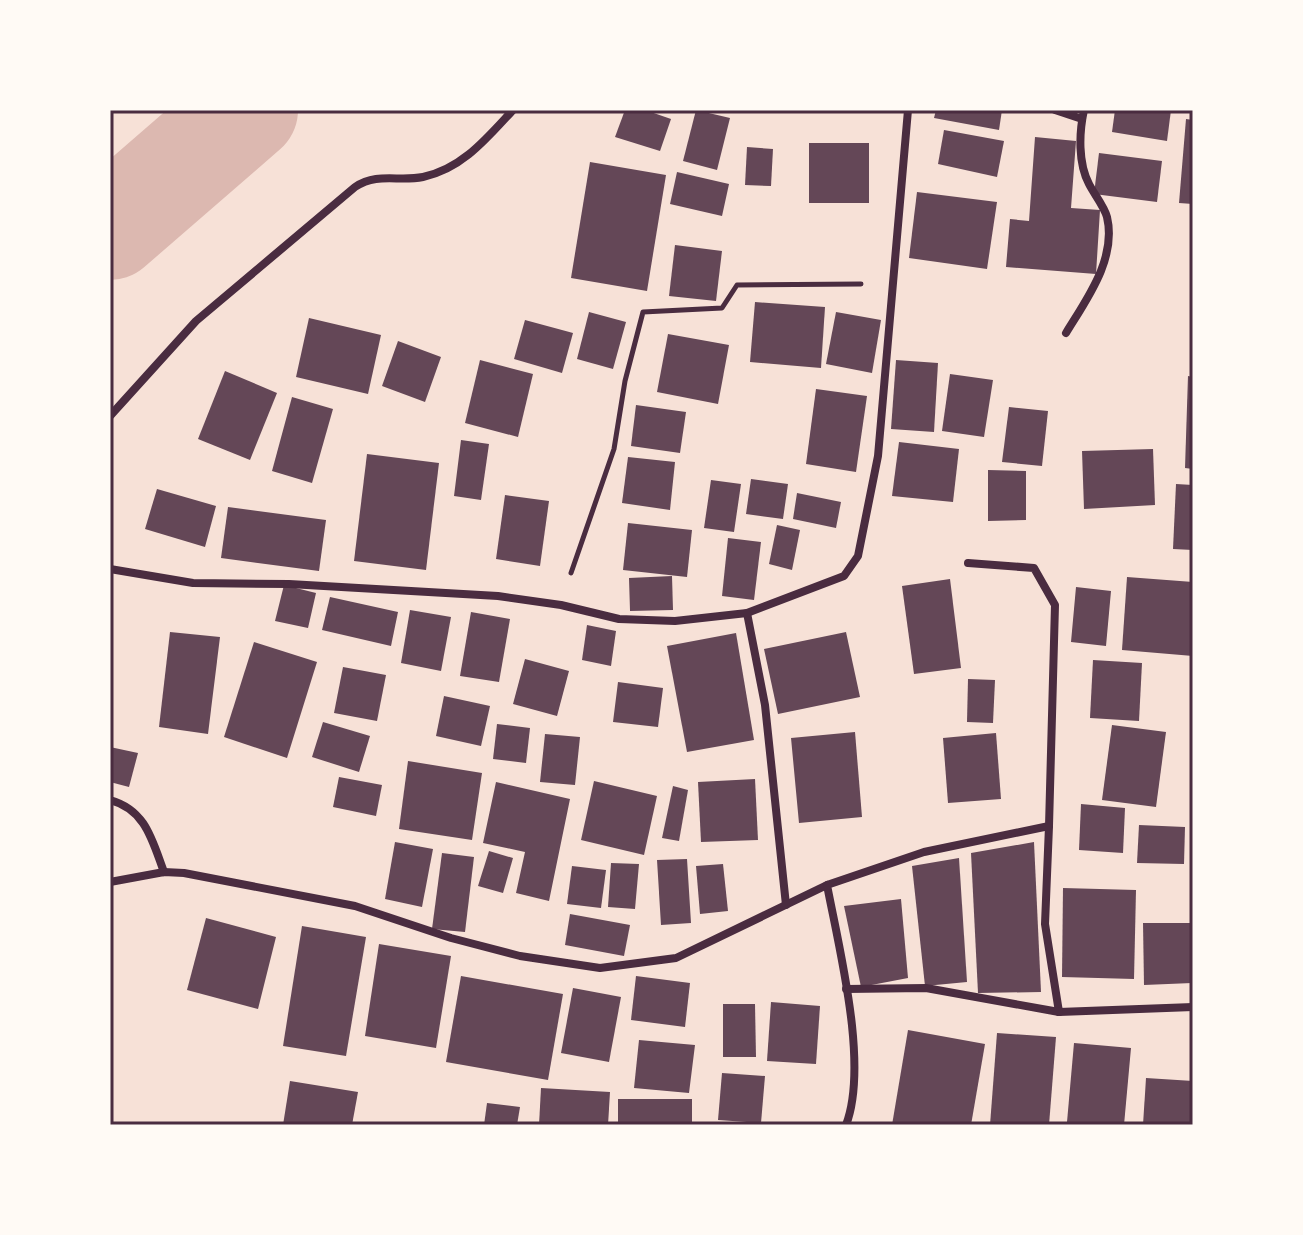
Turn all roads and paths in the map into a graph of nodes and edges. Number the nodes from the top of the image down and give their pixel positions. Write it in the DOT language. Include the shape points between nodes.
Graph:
graph roads {
  1 [pos="513,110"];
  2 [pos="908,110"];
  3 [pos="1055,110"];
  4 [pos="1083,114"];
  5 [pos="893,283"];
  6 [pos="1066,333"];
  7 [pos="110,416"];
  8 [pos="968,563"];
  9 [pos="110,569"];
  10 [pos="561,605"];
  11 [pos="747,613"];
  12 [pos="110,800"];
  13 [pos="1049,826"];
  14 [pos="164,872"];
  15 [pos="110,882"];
  16 [pos="827,885"];
  17 [pos="786,905"];
  18 [pos="846,989"];
  19 [pos="1193,1007"];
  20 [pos="1059,1012"];
  21 [pos="846,1125"];
  1 -- 7 [label="street" via="470,156 443,170 421,178 382,176 355,187 196,321"];
  2 -- 5 [label="street"];
  3 -- 4 [label="street"];
  4 -- 6 [label="street" via="1080,150 1086,179 1107,217 1106,245 1101,275"];
  5 -- 10 [label="path" via="737,285 722,308 643,312 614,449"];
  5 -- 11 [label="street" via="878,456 858,556 844,576"];
  8 -- 13 [label="street" via="1034,568 1055,605"];
  9 -- 10 [label="street" via="193,583 498,596"];
  10 -- 11 [label="street" via="675,621"];
  11 -- 17 [label="street" via="765,705"];
  12 -- 14 [label="street" via="143,819"];
  13 -- 16 [label="street" via="924,852"];
  13 -- 20 [label="street" via="1045,924"];
  14 -- 15 [label="street"];
  14 -- 17 [label="street" via="355,906 492,949 600,968 676,958"];
  16 -- 17 [label="street"];
  16 -- 18 [label="street"];
  18 -- 20 [label="street" via="926,988"];
  18 -- 21 [label="street" via="854,1072"];
  19 -- 20 [label="street"];
}
